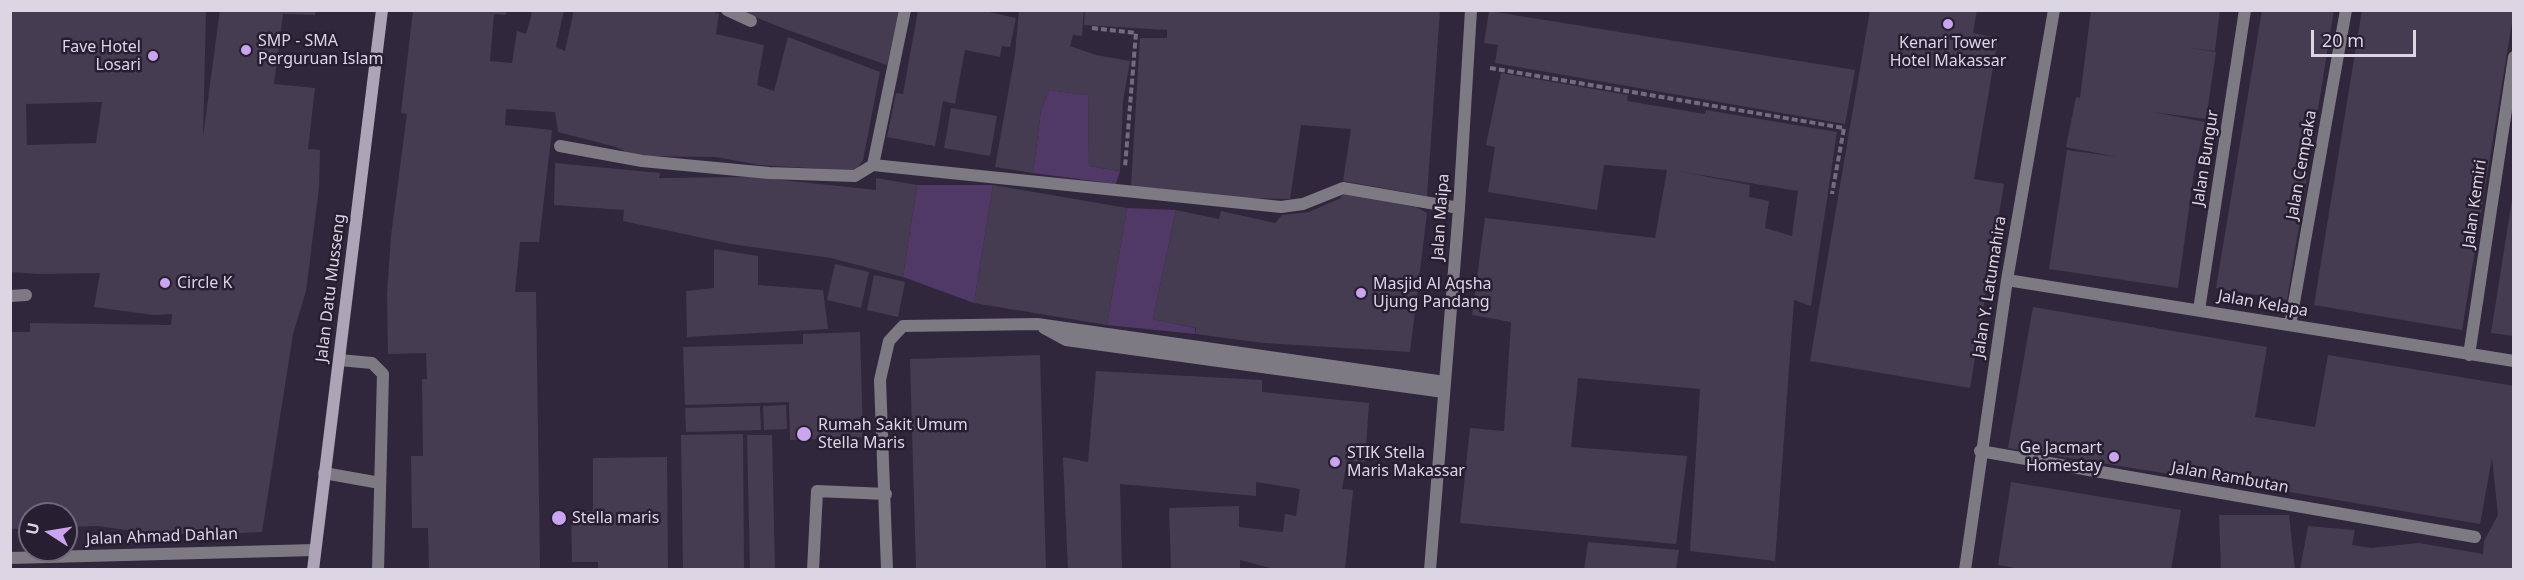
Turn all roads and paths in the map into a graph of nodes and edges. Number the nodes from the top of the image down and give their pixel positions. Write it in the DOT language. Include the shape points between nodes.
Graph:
graph roads {
  1 [pos="382,10"];
  2 [pos="727,10"];
  3 [pos="905,10"];
  4 [pos="1471,10"];
  5 [pos="2054,10"];
  6 [pos="2245,10"];
  7 [pos="2346,10"];
  8 [pos="752,21"];
  9 [pos="1092,28"];
  10 [pos="2514,57"];
  11 [pos="1468,64"];
  12 [pos="560,147"];
  13 [pos="873,165"];
  14 [pos="1123,191"];
  15 [pos="1832,194"];
  16 [pos="1459,208"];
  17 [pos="2007,280"];
  18 [pos="26,295"];
  19 [pos="10,296"];
  20 [pos="2199,310"];
  21 [pos="2290,326"];
  22 [pos="2469,355"];
  23 [pos="339,360"];
  24 [pos="2514,361"];
  25 [pos="1445,387"];
  26 [pos="1980,451"];
  27 [pos="324,473"];
  28 [pos="380,483"];
  29 [pos="886,494"];
  30 [pos="2475,537"];
  31 [pos="315,550"];
  32 [pos="10,558"];
  33 [pos="313,570"];
  34 [pos="378,570"];
  35 [pos="813,570"];
  36 [pos="887,570"];
  37 [pos="1430,570"];
  38 [pos="1965,570"];
  1 -- 23 [label="street, Jalan Datu Musseng"];
  2 -- 8 [label="street"];
  3 -- 13 [label="street"];
  4 -- 11 [label="street, Jalan Maipa"];
  5 -- 17 [label="street, Jalan Y. Latumahira"];
  6 -- 20 [label="street, Jalan Bungur"];
  7 -- 21 [label="street, Jalan Cempaka"];
  9 -- 14 [label="path" via="1136,33"];
  10 -- 22 [label="street, Jalan Kemiri"];
  11 -- 15 [label="path" via="1844,128"];
  11 -- 16 [label="street, Jalan Maipa"];
  12 -- 13 [label="street" via="642,161 769,173 855,176"];
  13 -- 14 [label="street"];
  14 -- 16 [label="street" via="1281,207 1303,204 1343,188"];
  16 -- 25 [label="street, Jalan Maipa"];
  17 -- 20 [label="street, Jalan Kelapa"];
  17 -- 26 [label="street, Jalan Y. Latumahira"];
  18 -- 19 [label="street"];
  20 -- 21 [label="street, Jalan Kelapa"];
  21 -- 22 [label="street, Jalan Kelapa"];
  22 -- 24 [label="street, Jalan Kelapa"];
  23 -- 27 [label="street, Jalan Datu Musseng"];
  23 -- 28 [label="street" via="372,363 383,374"];
  25 -- 29 [label="street" via="1066,340 1036,324 903,327 889,341 880,380"];
  25 -- 37 [label="street, Jalan Maipa"];
  26 -- 30 [label="street, Jalan Rambutan"];
  26 -- 38 [label="street, Jalan Y. Latumahira"];
  27 -- 28 [label="street"];
  27 -- 31 [label="street, Jalan Datu Musseng"];
  28 -- 34 [label="street"];
  29 -- 35 [label="street" via="817,491"];
  29 -- 36 [label="street"];
  31 -- 32 [label="street, Jalan Ahmad Dahlan"];
  31 -- 33 [label="street, Jalan Datu Musseng"];
}
